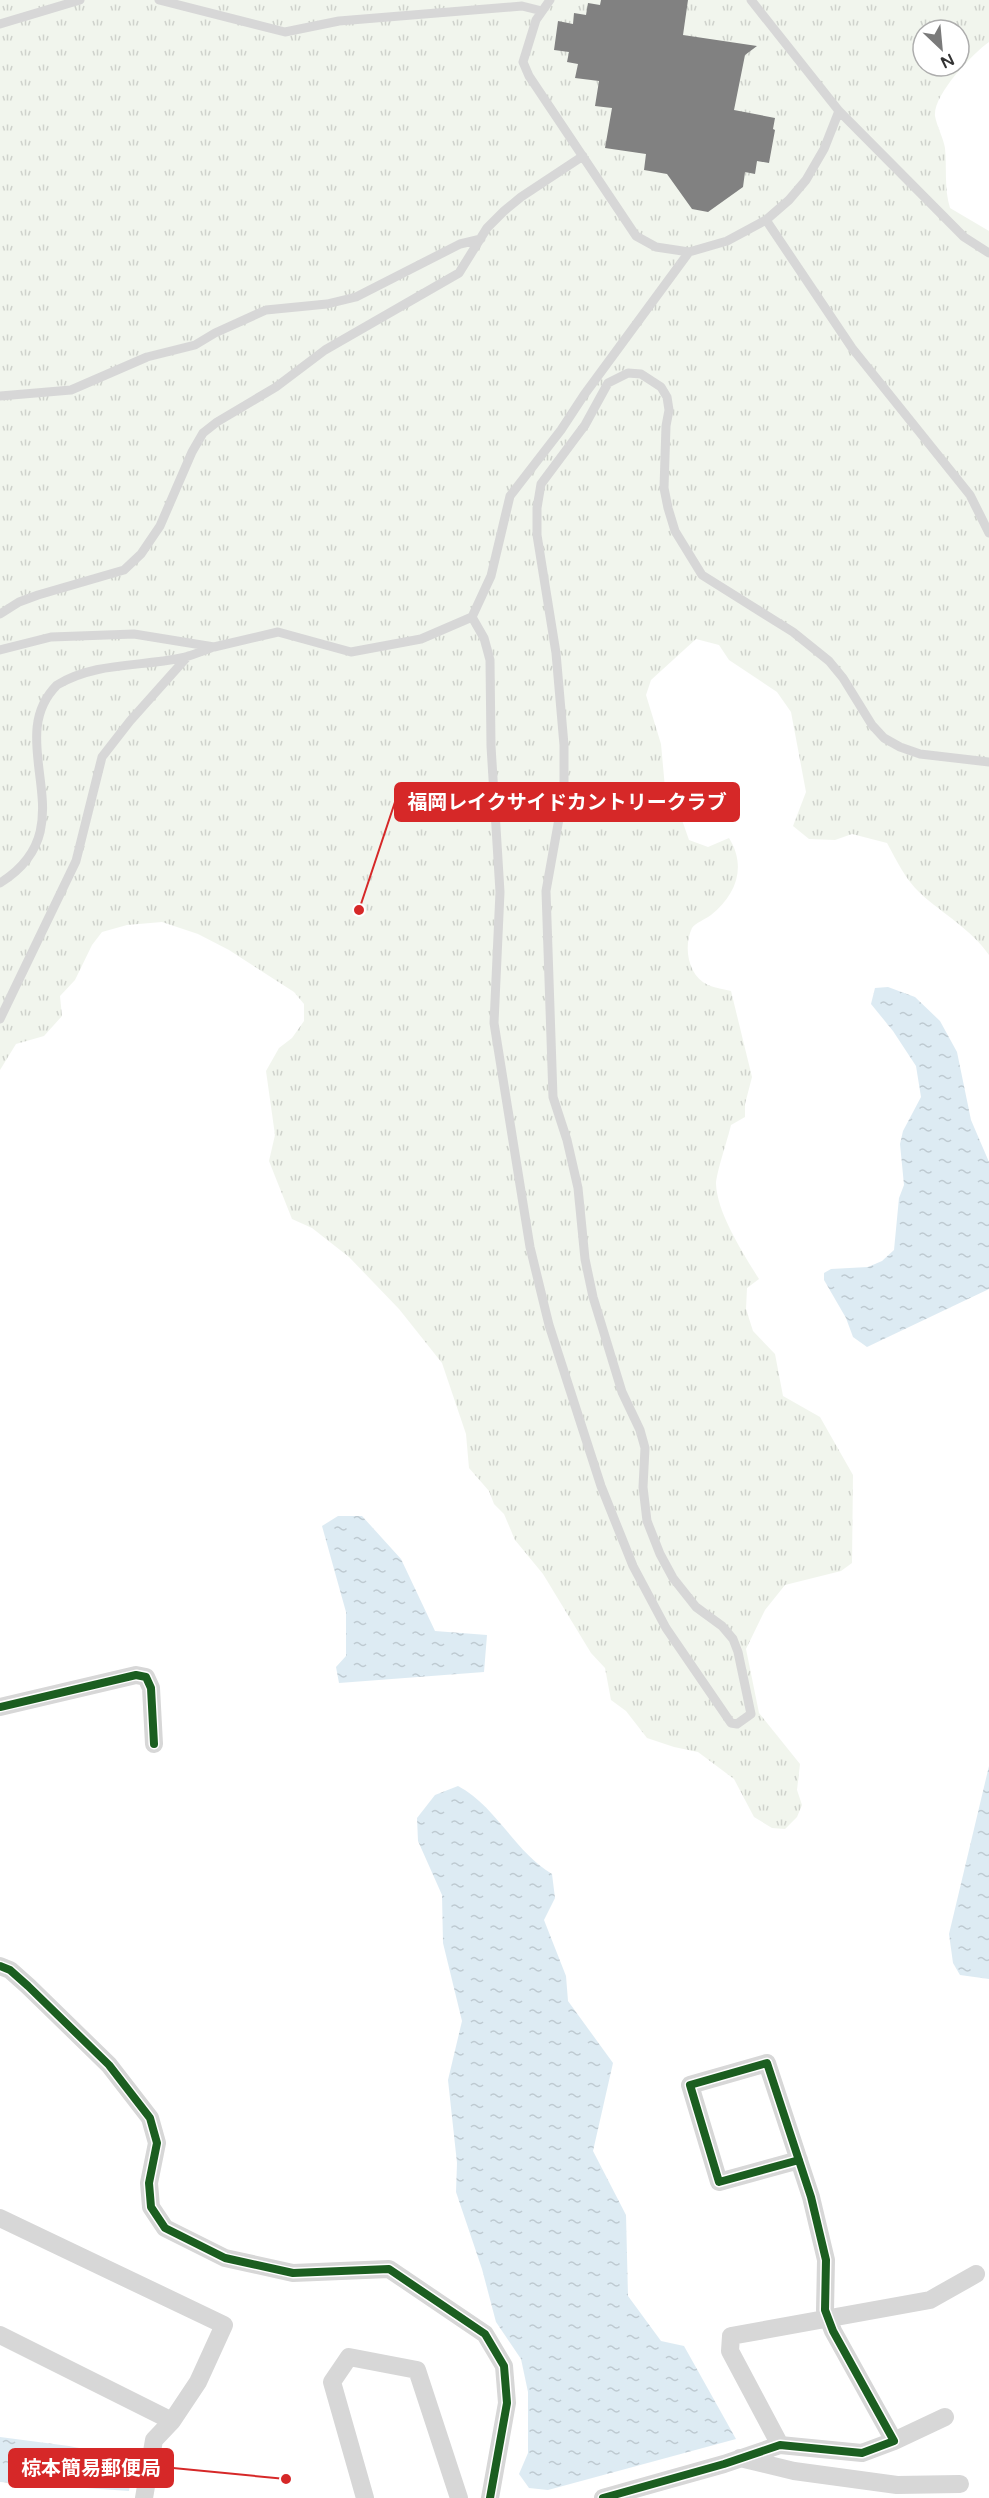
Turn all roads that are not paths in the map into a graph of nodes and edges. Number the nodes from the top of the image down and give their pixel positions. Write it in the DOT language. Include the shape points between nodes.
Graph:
graph roads {
  1 [pos="80,0"];
  2 [pos="159,0"];
  3 [pos="550,0"];
  4 [pos="751,0"];
  5 [pos="543,11"];
  6 [pos="0,24"];
  7 [pos="839,111"];
  8 [pos="583,156"];
  9 [pos="766,220"];
  10 [pos="480,239"];
  11 [pos="689,252"];
  12 [pos="989,253"];
  13 [pos="0,396"];
  14 [pos="574,410"];
  15 [pos="585,425"];
  16 [pos="989,533"];
  17 [pos="0,614"];
  18 [pos="472,617"];
  19 [pos="214,647"];
  20 [pos="0,650"];
  21 [pos="188,656"];
  22 [pos="32,707"];
  23 [pos="989,762"];
  24 [pos="33,812"];
  25 [pos="0,884"];
  26 [pos="0,1019"];
  27 [pos="0,1707"];
  28 [pos="154,1744"];
  29 [pos="0,1966"];
  30 [pos="799,2160"];
  31 [pos="0,2218"];
  32 [pos="976,2274"];
  33 [pos="828,2317"];
  34 [pos="0,2335"];
  35 [pos="945,2417"];
  36 [pos="172,2421"];
  37 [pos="894,2441"];
  38 [pos="780,2445"];
  39 [pos="740,2458"];
  40 [pos="960,2484"];
  41 [pos="903,2492"];
  42 [pos="144,2498"];
  43 [pos="365,2498"];
  44 [pos="459,2498"];
  45 [pos="490,2498"];
  46 [pos="603,2498"];
  1 -- 6 [label="lane"];
  2 -- 5 [label="lane" via="285,32 339,21 522,6"];
  3 -- 5 [label="lane"];
  4 -- 7 [label="lane"];
  5 -- 8 [label="lane" via="536,20 523,62"];
  7 -- 9 [label="lane" via="806,180"];
  7 -- 12 [label="lane" via="964,237"];
  8 -- 10 [label="lane" via="521,197"];
  8 -- 11 [label="lane" via="636,236 656,247"];
  9 -- 11 [label="lane" via="727,241"];
  9 -- 16 [label="lane" via="852,348 970,495"];
  10 -- 13 [label="lane" via="451,248 356,297 266,310 195,345 147,357 71,390"];
  10 -- 17 [label="lane" via="459,273 325,350 276,387 203,433 160,526 141,554 124,570 38,595"];
  11 -- 14 [label="lane"];
  14 -- 15 [label="lane"];
  14 -- 18 [label="lane" via="510,496 491,576"];
  15 -- 18 [label="lane" via="541,484 537,508 537,535 556,653 564,745 564,791 546,891 553,1097 578,1188 593,1297 622,1392 645,1448 643,1487 647,1521 673,1578 696,1607 733,1639 751,1710 750,1716 737,1724 726,1717 666,1628 633,1566 601,1486 549,1325 530,1247 494,1023 500,892 490,660"];
  15 -- 23 [label="lane" via="608,383 628,373 641,374 661,387 669,410 664,488 668,508 675,531 702,575 829,661 884,738 920,754"];
  18 -- 19 [label="lane" via="420,639 351,652 278,632"];
  19 -- 20 [label="lane" via="134,634 51,637"];
  19 -- 21 [label="lane"];
  21 -- 22 [label="lane" via="75,675 38,698"];
  21 -- 26 [label="lane" via="102,757 76,861"];
  24 -- 25 [label="lane" via="36,833 30,855 16,873"];
  27 -- 28 [label="street" via="136,1675 146,1677 151,1688"];
  29 -- 45 [label="street" via="28,1986 109,2065 150,2118 157,2144 149,2183 151,2207 165,2228 225,2258 293,2273 389,2269 485,2334 504,2366 507,2403"];
  30 -- 33 [label="street" via="719,2182 690,2085 767,2063 812,2197 826,2260"];
  31 -- 36 [label="street" via="224,2325 198,2382"];
  32 -- 33 [label="street" via="930,2300"];
  33 -- 37 [label="street"];
  33 -- 38 [label="street" via="731,2336 729,2351"];
  34 -- 36 [label="street"];
  35 -- 37 [label="street"];
  36 -- 42 [label="street" via="154,2440"];
  37 -- 38 [label="street" via="862,2453"];
  38 -- 39 [label="street"];
  39 -- 41 [label="street"];
  39 -- 46 [label="street"];
  40 -- 41 [label="street"];
  43 -- 44 [label="street" via="332,2382 349,2357 417,2370"];
}
